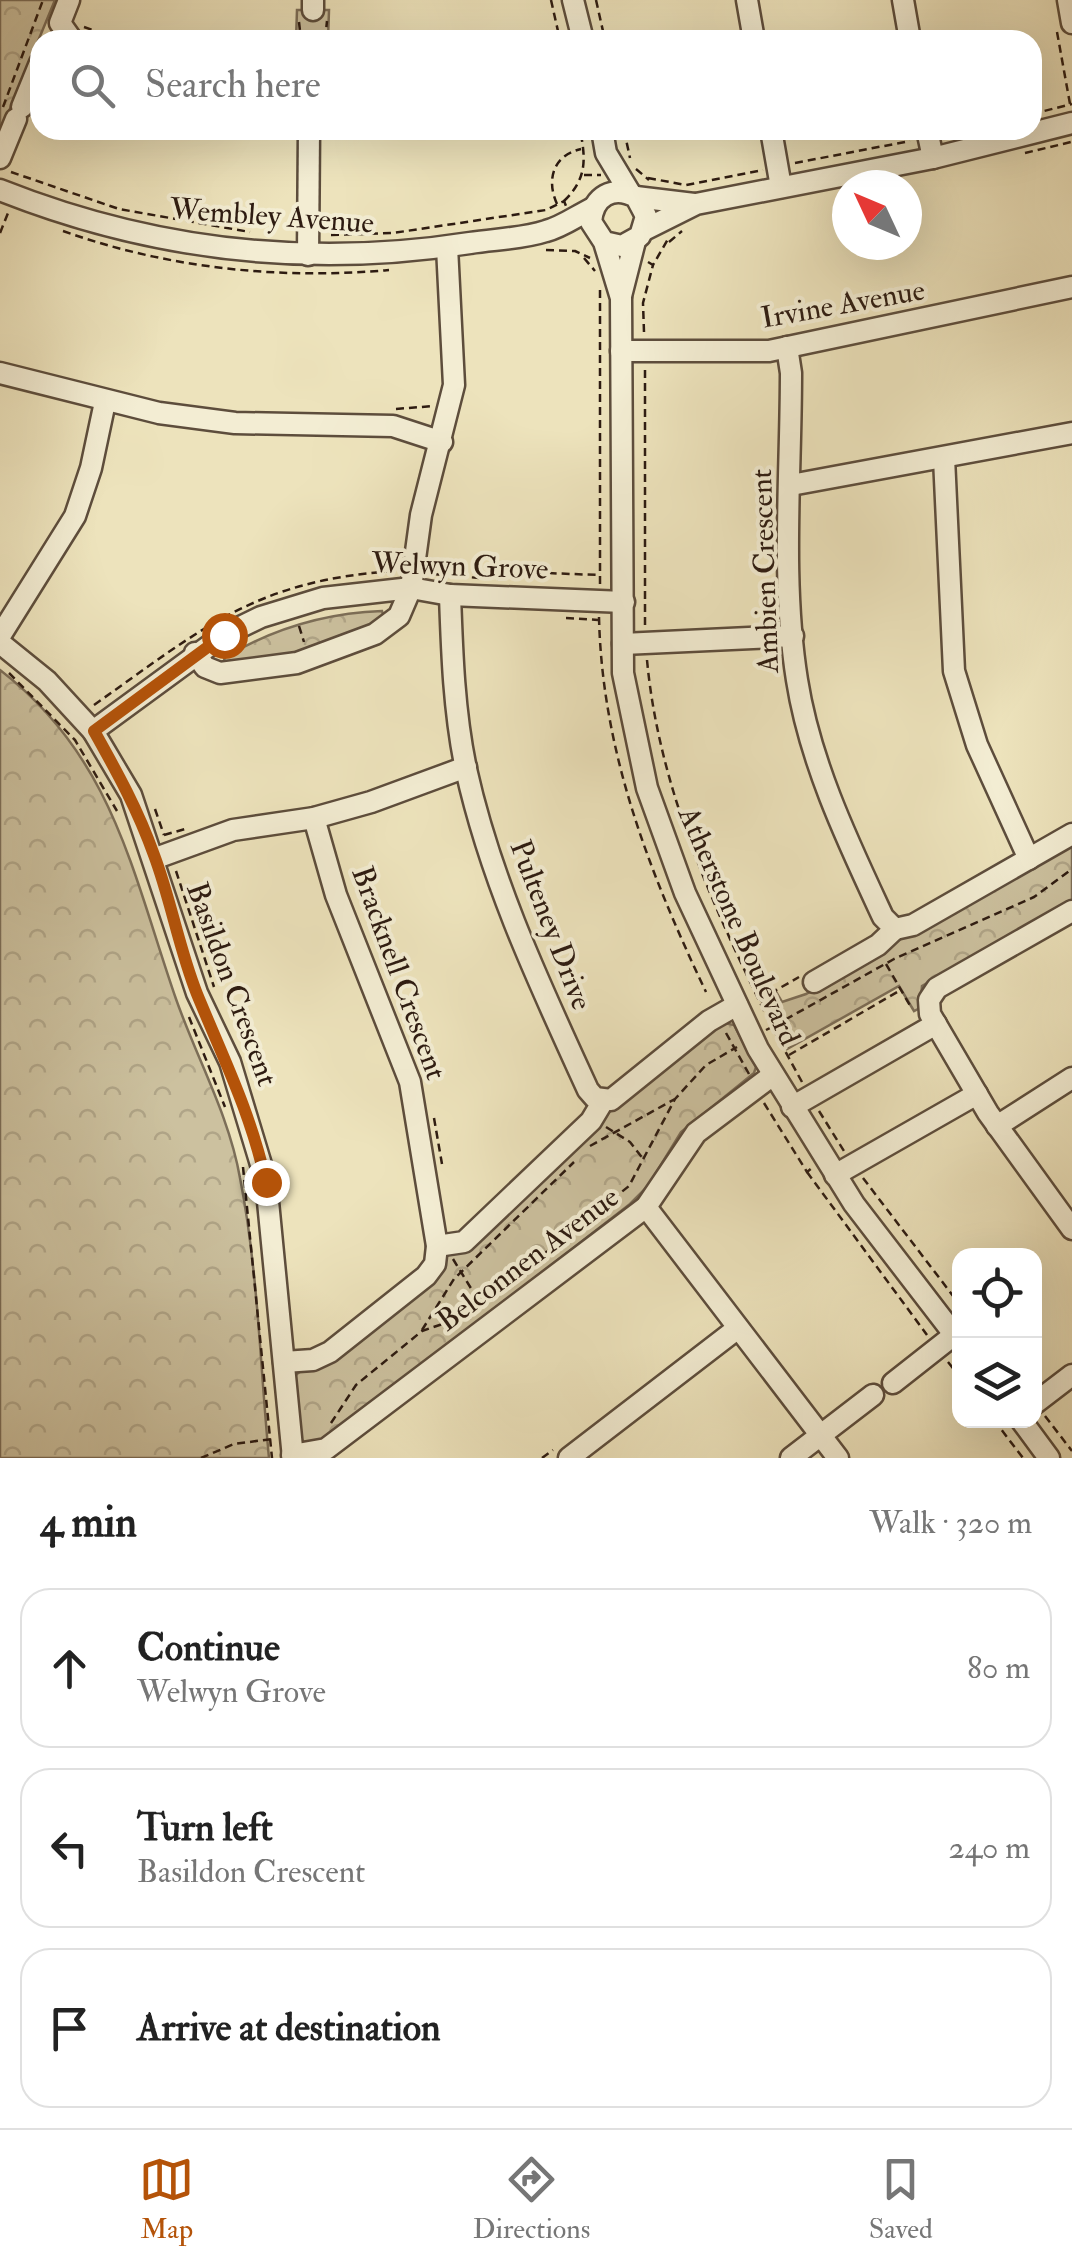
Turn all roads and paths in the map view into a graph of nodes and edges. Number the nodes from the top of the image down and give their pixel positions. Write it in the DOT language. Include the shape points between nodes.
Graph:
graph roads {
  1 [pos="43,0"];
  2 [pos="69,0"];
  3 [pos="551,0"];
  4 [pos="573,0"];
  5 [pos="596,0"];
  6 [pos="747,0"];
  7 [pos="903,0"];
  8 [pos="1068,0"];
  9 [pos="1064,26"];
  10 [pos="35,30"];
  11 [pos="67,30"];
  12 [pos="558,30"];
  13 [pos="580,30"];
  14 [pos="603,30"];
  15 [pos="752,30"];
  16 [pos="908,30"];
  17 [pos="30,48"];
  18 [pos="30,81"];
  19 [pos="1071,110"];
  20 [pos="1042,113"];
  21 [pos="12,114"];
  22 [pos="1042,117"];
  23 [pos="308,140"];
  24 [pos="582,140"];
  25 [pos="604,140"];
  26 [pos="773,140"];
  27 [pos="930,142"];
  28 [pos="584,149"];
  29 [pos="606,153"];
  30 [pos="0,158"];
  31 [pos="0,168"];
  32 [pos="780,177"];
  33 [pos="646,178"];
  34 [pos="633,195"];
  35 [pos="3,197"];
  36 [pos="696,204"];
  37 [pos="595,205"];
  38 [pos="568,223"];
  39 [pos="252,232"];
  40 [pos="0,233"];
  41 [pos="640,236"];
  42 [pos="603,241"];
  43 [pos="447,246"];
  44 [pos="299,254"];
  45 [pos="653,265"];
  46 [pos="1072,287"];
  47 [pos="621,298"];
  48 [pos="787,347"];
  49 [pos="622,351"];
  50 [pos="645,351"];
  51 [pos="0,372"];
  52 [pos="106,402"];
  53 [pos="1072,433"];
  54 [pos="442,442"];
  55 [pos="944,458"];
  56 [pos="791,486"];
  57 [pos="431,574"];
  58 [pos="600,576"];
  59 [pos="411,588"];
  60 [pos="450,595"];
  61 [pos="624,602"];
  62 [pos="302,605"];
  63 [pos="793,636"];
  64 [pos="0,640"];
  65 [pos="623,644"];
  66 [pos="645,644"];
  67 [pos="195,653"];
  68 [pos="316,657"];
  69 [pos="0,666"];
  70 [pos="94,731"];
  71 [pos="466,767"];
  72 [pos="118,812"];
  73 [pos="314,818"];
  74 [pos="195,825"];
  75 [pos="1072,834"];
  76 [pos="164,835"];
  77 [pos="156,858"];
  78 [pos="1028,859"];
  79 [pos="1072,869"];
  80 [pos="1072,910"];
  81 [pos="895,929"];
  82 [pos="814,982"];
  83 [pos="901,991"];
  84 [pos="737,1005"];
  85 [pos="189,1018"];
  86 [pos="936,1024"];
  87 [pos="772,1027"];
  88 [pos="753,1038"];
  89 [pos="787,1056"];
  90 [pos="773,1075"];
  91 [pos="1072,1078"];
  92 [pos="977,1094"];
  93 [pos="676,1099"];
  94 [pos="603,1101"];
  95 [pos="802,1102"];
  96 [pos="225,1108"];
  97 [pos="997,1126"];
  98 [pos="590,1147"];
  99 [pos="576,1160"];
  100 [pos="243,1164"];
  101 [pos="844,1170"];
  102 [pos="807,1172"];
  103 [pos="646,1208"];
  104 [pos="1072,1230"];
  105 [pos="438,1246"];
  106 [pos="952,1296"];
  107 [pos="738,1328"];
  108 [pos="422,1331"];
  109 [pos="952,1331"];
  110 [pos="928,1336"];
  111 [pos="952,1341"];
  112 [pos="284,1362"];
  113 [pos="1072,1375"];
  114 [pos="893,1382"];
  115 [pos="872,1395"];
  116 [pos="1042,1399"];
  117 [pos="1042,1413"];
  118 [pos="326,1427"];
  119 [pos="1000,1428"];
  120 [pos="1027,1428"];
  121 [pos="820,1435"];
  122 [pos="284,1449"];
  123 [pos="1072,1450"];
  124 [pos="201,1458"];
  125 [pos="569,1458"];
  126 [pos="791,1458"];
  127 [pos="838,1458"];
  128 [pos="1023,1458"];
  129 [pos="1049,1458"];
  1 -- 10 [label="path"];
  2 -- 11 [label="street"];
  3 -- 12 [label="path"];
  4 -- 13 [label="street"];
  5 -- 14 [label="path"];
  6 -- 15 [label="street"];
  7 -- 16 [label="street"];
  8 -- 9 [label="street"];
  9 -- 19 [label="path"];
  17 -- 21 [label="path"];
  18 -- 21 [label="street"];
  19 -- 20 [label="path"];
  19 -- 22 [label="street"];
  21 -- 30 [label="street"];
  23 -- 44 [label="street"];
  24 -- 28 [label="path"];
  25 -- 29 [label="street"];
  26 -- 32 [label="street"];
  27 -- 32 [label="street"];
  27 -- 32 [label="path"];
  28 -- 38 [label="path"];
  28 -- 38 [label="path" via="554,167 551,187"];
  29 -- 34 [label="street"];
  29 -- 37 [label="street"];
  31 -- 39 [label="path" via="118,209"];
  32 -- 33 [label="path" via="686,185"];
  32 -- 36 [label="street"];
  34 -- 36 [label="street"];
  34 -- 37 [label="street" via="609,193"];
  34 -- 41 [label="street" via="645,208"];
  35 -- 40 [label="path"];
  35 -- 44 [label="street, Wembley Avenue" via="150,237"];
  36 -- 41 [label="street"];
  37 -- 38 [label="street, Wembley Avenue"];
  37 -- 42 [label="street" via="593,229"];
  38 -- 42 [label="street"];
  38 -- 43 [label="street, Wembley Avenue"];
  38 -- 44 [label="path" via="393,233"];
  41 -- 42 [label="street" via="622,246"];
  41 -- 47 [label="street, Atherstone Boulevard"];
  42 -- 47 [label="street, Atherstone Boulevard"];
  43 -- 44 [label="street, Wembley Avenue"];
  43 -- 54 [label="street" via="454,385"];
  45 -- 50 [label="path" via="643,303"];
  46 -- 48 [label="street, Irvine Avenue"];
  47 -- 49 [label="street, Atherstone Boulevard"];
  48 -- 50 [label="street, Irvine Avenue"];
  48 -- 56 [label="street, Ambien Crescent"];
  49 -- 50 [label="street, Irvine Avenue"];
  49 -- 61 [label="street, Atherstone Boulevard"];
  50 -- 66 [label="path"];
  51 -- 52 [label="street"];
  52 -- 54 [label="street" via="235,423 392,426"];
  52 -- 64 [label="street" via="75,516"];
  53 -- 55 [label="street"];
  54 -- 59 [label="street" via="421,515"];
  55 -- 56 [label="street"];
  55 -- 78 [label="street" via="954,671 982,758"];
  56 -- 63 [label="street, Ambien Crescent"];
  57 -- 58 [label="path"];
  59 -- 60 [label="street, Welwyn Grove"];
  59 -- 62 [label="street, Welwyn Grove"];
  59 -- 68 [label="street" via="391,625"];
  60 -- 61 [label="street, Welwyn Grove"];
  60 -- 71 [label="street, Pulteney Drive" via="454,695"];
  61 -- 65 [label="street, Atherstone Boulevard"];
  62 -- 67 [label="street, Welwyn Grove" via="262,617"];
  62 -- 68 [label="path" via="302,640"];
  63 -- 66 [label="street"];
  63 -- 81 [label="street, Ambien Crescent" via="802,705 823,776 883,917"];
  64 -- 70 [label="street, Basildon Crescent"];
  65 -- 66 [label="street"];
  65 -- 84 [label="street, Atherstone Boulevard" via="647,788 685,893"];
  66 -- 87 [label="path" via="660,751 681,822"];
  67 -- 68 [label="street" via="204,667 220,673"];
  67 -- 70 [label="street, Welwyn Grove"];
  69 -- 72 [label="path" via="75,740"];
  70 -- 77 [label="street, Basildon Crescent" via="131,795"];
  71 -- 73 [label="street"];
  71 -- 94 [label="street, Pulteney Drive" via="507,907 538,983 588,1090"];
  73 -- 77 [label="street" via="233,830"];
  73 -- 105 [label="street, Bracknell Crescent" via="336,895 410,1082"];
  74 -- 76 [label="path"];
  75 -- 78 [label="street"];
  77 -- 112 [label="street, Basildon Crescent" via="197,993 255,1135"];
  78 -- 81 [label="street" via="913,926"];
  79 -- 87 [label="path" via="1034,898 894,959"];
  80 -- 86 [label="street" via="937,988 928,1000"];
  81 -- 82 [label="street"];
  83 -- 89 [label="path"];
  84 -- 88 [label="street, Atherstone Boulevard"];
  84 -- 94 [label="street" via="619,1096"];
  85 -- 96 [label="path"];
  86 -- 92 [label="street"];
  86 -- 95 [label="street"];
  87 -- 88 [label="path"];
  87 -- 89 [label="path"];
  88 -- 90 [label="street, Atherstone Boulevard"];
  88 -- 93 [label="path" via="706,1065"];
  89 -- 95 [label="path"];
  90 -- 95 [label="street, Atherstone Boulevard"];
  90 -- 103 [label="street, Belconnen Avenue" via="696,1133"];
  91 -- 97 [label="street"];
  92 -- 97 [label="street"];
  92 -- 101 [label="street"];
  93 -- 98 [label="path"];
  93 -- 108 [label="path" via="629,1186 480,1306"];
  94 -- 105 [label="street" via="591,1121 464,1242"];
  95 -- 101 [label="street, Atherstone Boulevard"];
  95 -- 101 [label="path"];
  97 -- 104 [label="street"];
  99 -- 108 [label="path" via="454,1279"];
  100 -- 122 [label="path"];
  101 -- 106 [label="path"];
  101 -- 109 [label="street, Atherstone Boulevard"];
  102 -- 110 [label="path"];
  103 -- 107 [label="street"];
  103 -- 122 [label="street, Belconnen Avenue" via="326,1449"];
  105 -- 112 [label="street" via="426,1276 330,1352"];
  107 -- 121 [label="street"];
  107 -- 125 [label="street"];
  108 -- 118 [label="path" via="356,1384"];
  111 -- 114 [label="street"];
  112 -- 122 [label="street, Basildon Crescent"];
  113 -- 116 [label="street"];
  115 -- 121 [label="street"];
  117 -- 123 [label="path"];
  119 -- 128 [label="path"];
  120 -- 129 [label="street"];
  121 -- 126 [label="street"];
  121 -- 127 [label="street"];
  122 -- 124 [label="path" via="234,1444"];
}
